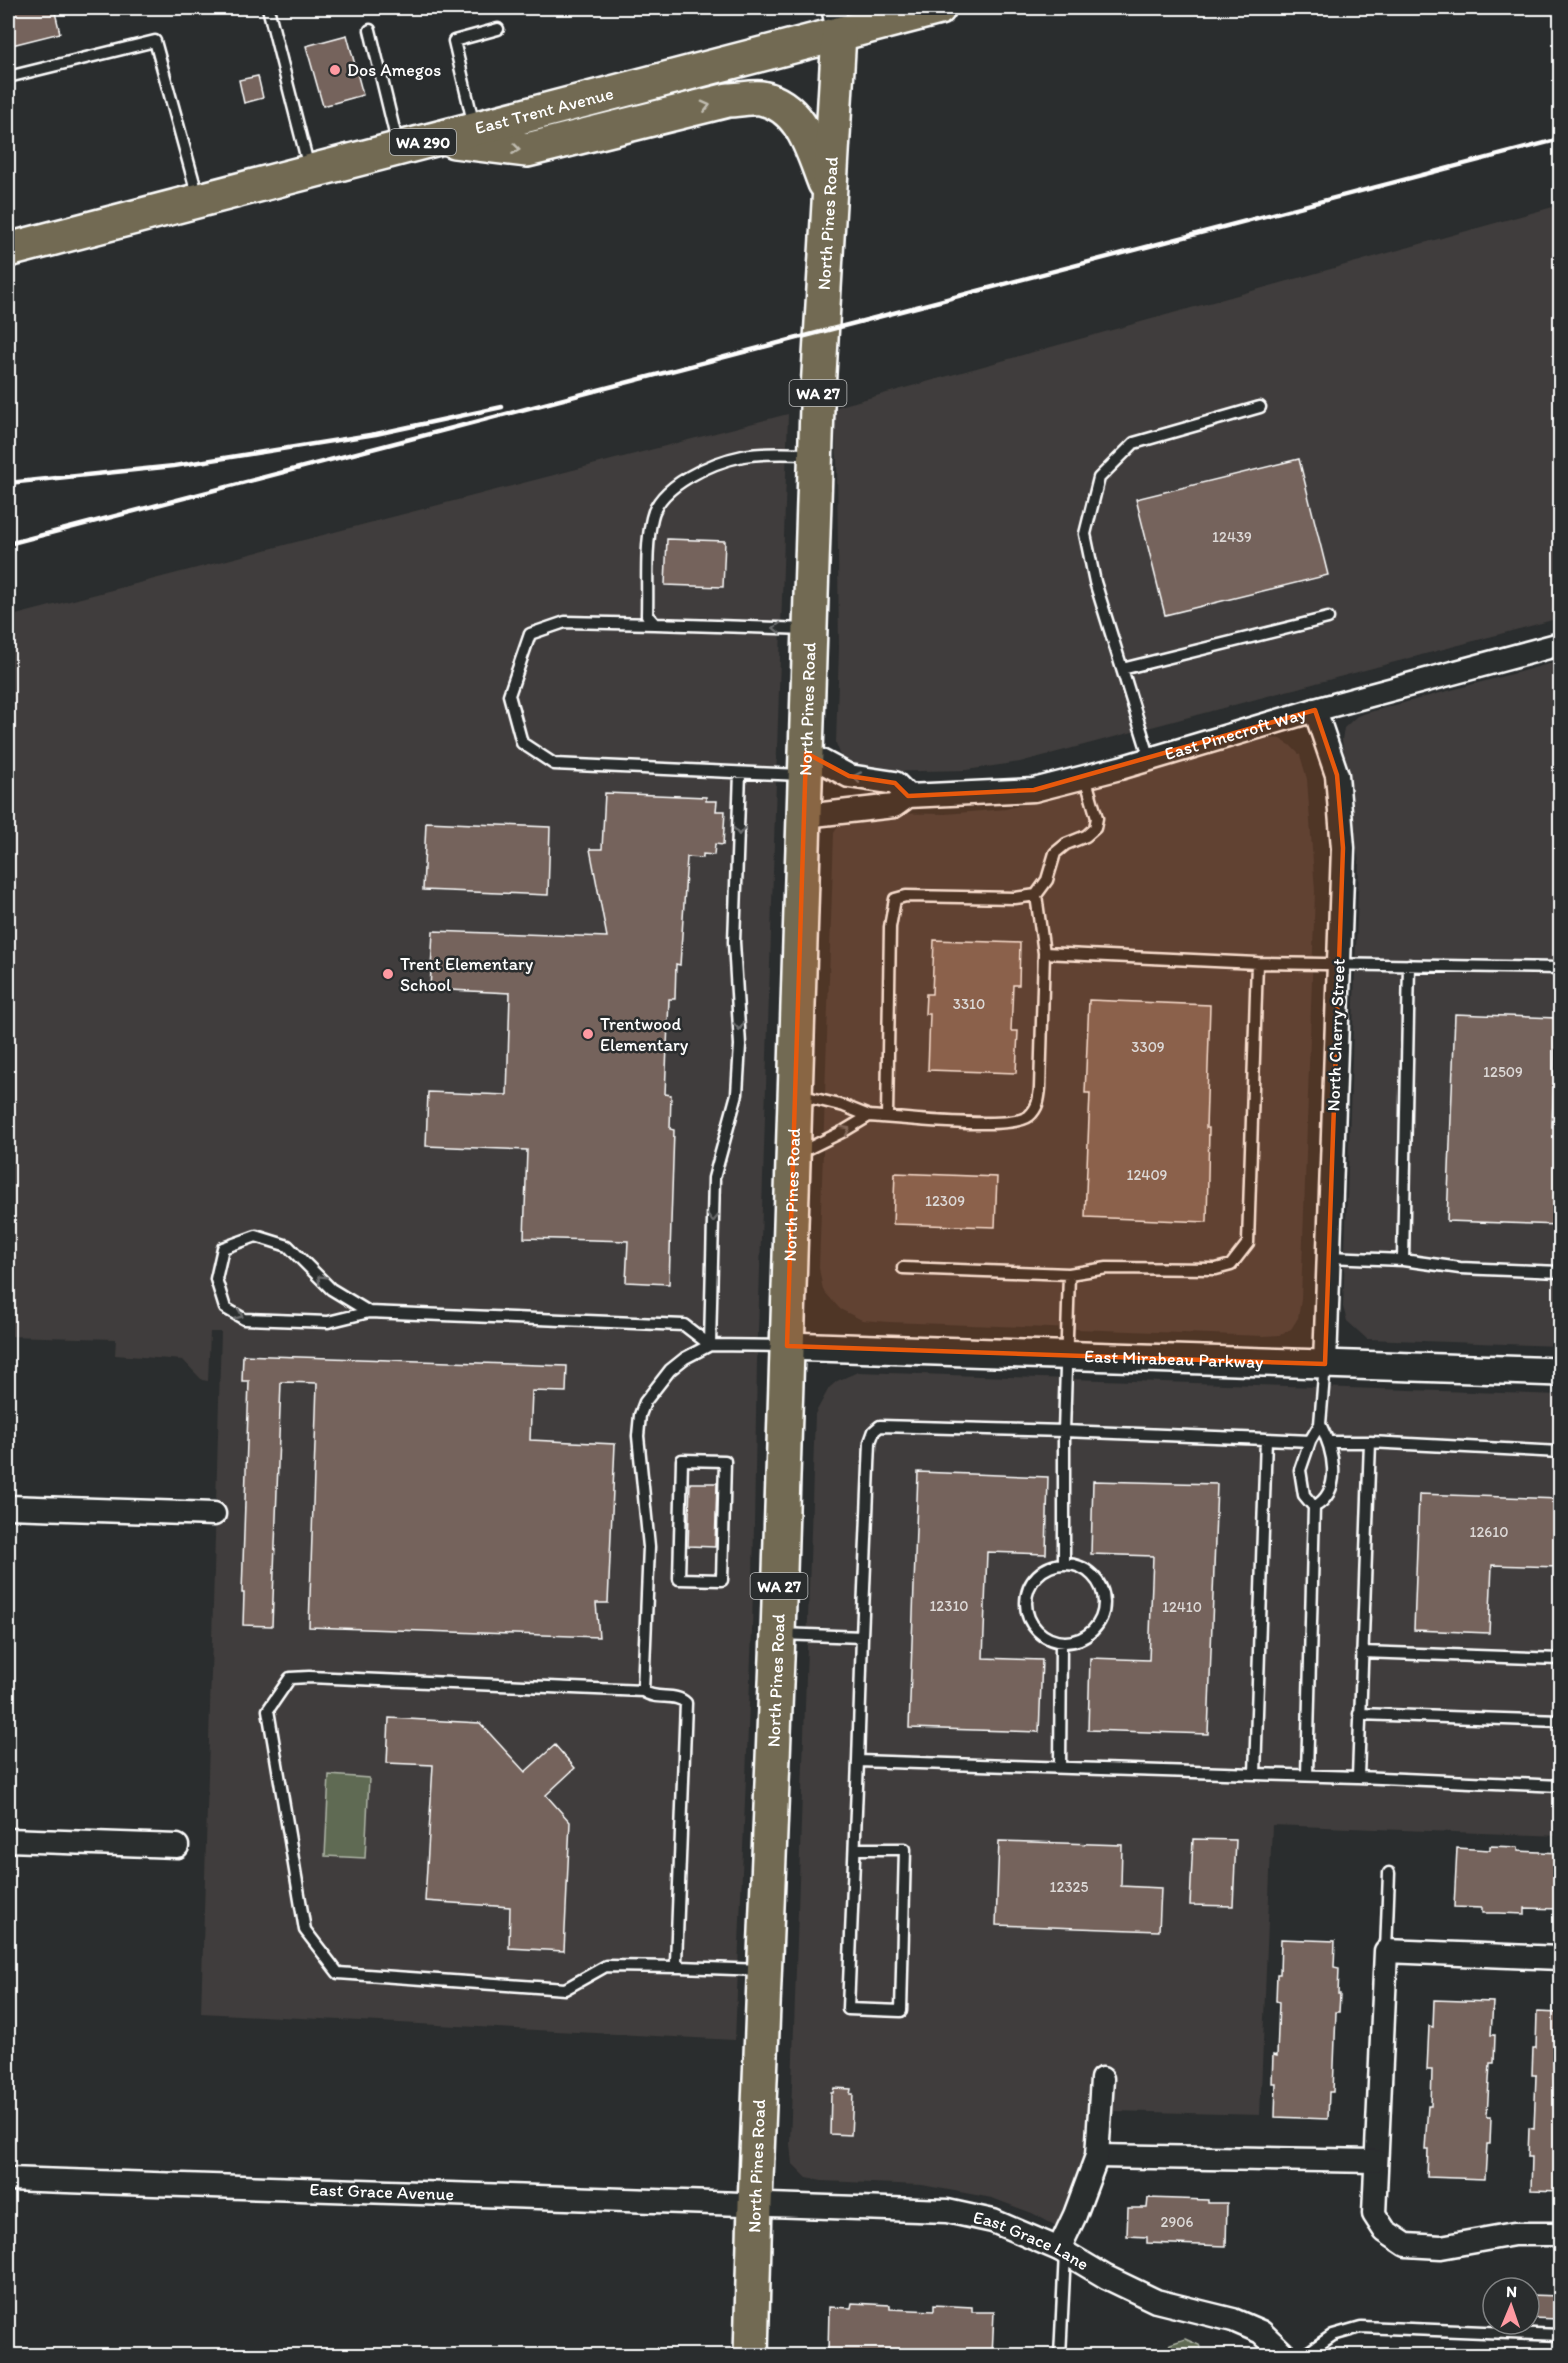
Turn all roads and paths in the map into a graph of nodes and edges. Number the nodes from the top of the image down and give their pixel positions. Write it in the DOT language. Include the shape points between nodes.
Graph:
graph roads {
  1 [pos="268,8"];
  2 [pos="939,8"];
  3 [pos="836,21"];
  4 [pos="498,29"];
  5 [pos="370,30"];
  6 [pos="8,77"];
  7 [pos="474,129"];
  8 [pos="437,139"];
  9 [pos="399,149"];
  10 [pos="310,172"];
  11 [pos="828,191"];
  12 [pos="199,200"];
  13 [pos="8,250"];
  14 [pos="1260,407"];
  15 [pos="816,454"];
  16 [pos="1328,618"];
  17 [pos="655,624"];
  18 [pos="810,629"];
  19 [pos="1560,645"];
  20 [pos="1122,669"];
  21 [pos="1315,710"];
  22 [pos="1150,759"];
  23 [pos="806,764"];
  24 [pos="740,773"];
  25 [pos="1085,777"];
  26 [pos="908,796"];
  27 [pos="805,816"];
  28 [pos="1036,895"];
  29 [pos="1044,953"];
  30 [pos="1257,963"];
  31 [pos="1338,964"];
  32 [pos="1409,965"];
  33 [pos="1560,968"];
  34 [pos="795,1094"];
  35 [pos="869,1116"];
  36 [pos="887,1117"];
  37 [pos="793,1156"];
  38 [pos="1328,1257"];
  39 [pos="1403,1260"];
  40 [pos="903,1268"];
  41 [pos="1560,1272"];
  42 [pos="1069,1274"];
  43 [pos="369,1312"];
  44 [pos="710,1345"];
  45 [pos="787,1346"];
  46 [pos="1065,1355"];
  47 [pos="1324,1364"];
  48 [pos="1560,1372"];
  49 [pos="1320,1424"];
  50 [pos="1064,1431"];
  51 [pos="1266,1439"];
  52 [pos="1310,1442"];
  53 [pos="1329,1442"];
  54 [pos="1370,1442"];
  55 [pos="1560,1452"];
  56 [pos="8,1507"];
  57 [pos="1314,1507"];
  58 [pos="214,1514"];
  59 [pos="1064,1564"];
  60 [pos="679,1579"];
  61 [pos="778,1634"];
  62 [pos="862,1637"];
  63 [pos="1061,1642"];
  64 [pos="1362,1652"];
  65 [pos="1560,1659"];
  66 [pos="643,1691"];
  67 [pos="1359,1714"];
  68 [pos="1560,1720"];
  69 [pos="858,1761"];
  70 [pos="1060,1768"];
  71 [pos="1255,1774"];
  72 [pos="1307,1775"];
  73 [pos="1358,1777"];
  74 [pos="1560,1786"];
  75 [pos="8,1840"];
  76 [pos="177,1846"];
  77 [pos="855,1849"];
  78 [pos="1389,1873"];
  79 [pos="1386,1951"];
  80 [pos="1560,1958"];
  81 [pos="680,1967"];
  82 [pos="764,1971"];
  83 [pos="1102,2079"];
  84 [pos="1097,2156"];
  85 [pos="1376,2161"];
  86 [pos="8,2179"];
  87 [pos="755,2204"];
  88 [pos="1560,2234"];
  89 [pos="1062,2251"];
  90 [pos="1560,2335"];
  91 [pos="751,2355"];
  92 [pos="1060,2355"];
  93 [pos="1292,2355"];
  1 -- 10 [label="lane"];
  2 -- 3 [label="main road, East Trent Avenue / WA 290"];
  3 -- 7 [label="main road, East Trent Avenue / WA 290"];
  3 -- 11 [label="main road, North Pines Road / WA 27"];
  4 -- 7 [label="lane" via="454,41"];
  5 -- 9 [label="lane"];
  6 -- 12 [label="lane" via="155,41"];
  7 -- 8 [label="main road, East Trent Avenue / WA 290"];
  8 -- 9 [label="main road, East Trent Avenue / WA 290"];
  8 -- 11 [label="main road, one-way" via="527,150 728,100 760,98 785,109 804,130"];
  9 -- 10 [label="main road, East Trent Avenue / WA 290"];
  10 -- 12 [label="main road, East Trent Avenue / WA 290"];
  11 -- 15 [label="main road, North Pines Road / WA 27"];
  12 -- 13 [label="main road, East Trent Avenue / WA 290"];
  14 -- 20 [label="lane" via="1134,443 1099,478 1085,534 1095,582"];
  15 -- 17 [label="lane" via="731,459 711,466 665,495 656,506 650,532 647,615"];
  15 -- 18 [label="main road, North Pines Road / WA 27"];
  16 -- 20 [label="lane"];
  18 -- 17 [label="lane, one-way"];
  17 -- 24 [label="lane" via="565,622 530,634 509,695 522,743 554,764"];
  18 -- 23 [label="main road, North Pines Road / WA 27"];
  19 -- 21 [label="street, East Pinecroft Way"];
  20 -- 22 [label="lane"];
  21 -- 22 [label="street, East Pinecroft Way"];
  21 -- 31 [label="street, North Cherry Street" via="1337,775 1342,848"];
  22 -- 25 [label="street, East Pinecroft Way"];
  23 -- 24 [label="lane"];
  26 -- 23 [label="street, one-way" via="895,783"];
  23 -- 27 [label="main road, North Pines Road / WA 27"];
  24 -- 44 [label="lane, one-way" via="734,942 740,1045 738,1084 714,1178"];
  25 -- 26 [label="street, East Pinecroft Way" via="1034,790"];
  25 -- 28 [label="lane" via="1097,818 1095,828 1055,853 1047,880"];
  26 -- 27 [label="street, East Pinecroft Way" via="894,806"];
  27 -- 34 [label="main road, North Pines Road / WA 27"];
  28 -- 29 [label="lane"];
  28 -- 36 [label="lane" via="906,896 895,900 890,927"];
  29 -- 30 [label="lane"];
  29 -- 36 [label="lane" via="1040,1088 1037,1107 1027,1118 1005,1124"];
  30 -- 31 [label="lane"];
  30 -- 42 [label="lane" via="1248,1243 1231,1265 1216,1269 1107,1268"];
  31 -- 32 [label="lane"];
  31 -- 38 [label="street, North Cherry Street"];
  32 -- 33 [label="lane"];
  32 -- 39 [label="lane"];
  34 -- 35 [label="lane"];
  34 -- 37 [label="main road, North Pines Road / WA 27"];
  35 -- 36 [label="lane"];
  37 -- 35 [label="lane, one-way"];
  37 -- 45 [label="main road, North Pines Road / WA 27"];
  38 -- 39 [label="lane"];
  38 -- 47 [label="street, North Cherry Street"];
  39 -- 41 [label="lane" via="1460,1268"];
  40 -- 42 [label="lane"];
  42 -- 46 [label="lane"];
  43 -- 43 [label="lane, one-way" via="332,1290 288,1246 256,1236 223,1248 216,1279 225,1308 244,1319 328,1322"];
  43 -- 44 [label="lane" via="684,1325"];
  44 -- 45 [label="lane"];
  44 -- 66 [label="lane" via="670,1370 645,1402 640,1415 640,1459 649,1546"];
  45 -- 46 [label="street, East Mirabeau Parkway"];
  45 -- 61 [label="main road, North Pines Road / WA 27"];
  46 -- 47 [label="street, East Mirabeau Parkway"];
  46 -- 50 [label="lane"];
  47 -- 48 [label="street, East Mirabeau Parkway"];
  47 -- 49 [label="lane"];
  49 -- 52 [label="lane"];
  49 -- 53 [label="lane"];
  50 -- 51 [label="lane"];
  50 -- 59 [label="lane"];
  50 -- 62 [label="lane" via="886,1424 874,1431 870,1442"];
  51 -- 52 [label="lane"];
  51 -- 71 [label="lane"];
  52 -- 57 [label="lane" via="1300,1470 1304,1495"];
  53 -- 54 [label="lane"];
  53 -- 57 [label="lane" via="1329,1494"];
  54 -- 55 [label="lane"];
  54 -- 64 [label="lane"];
  56 -- 58 [label="street"];
  57 -- 72 [label="lane"];
  59 -- 63 [label="lane" via="1040,1573 1026,1595 1026,1608 1037,1631"];
  59 -- 63 [label="lane" via="1088,1572 1100,1587 1104,1605 1095,1628 1074,1641"];
  60 -- 60 [label="lane" via="723,1580 725,1461 682,1460"];
  61 -- 62 [label="lane"];
  61 -- 82 [label="main road, North Pines Road / WA 27"];
  62 -- 69 [label="lane"];
  63 -- 70 [label="lane"];
  64 -- 65 [label="lane"];
  64 -- 67 [label="lane"];
  66 -- 81 [label="lane" via="649,1696 682,1698 686,1703 676,1962"];
  66 -- 81 [label="lane" via="309,1677 290,1678 268,1710 305,1930 338,1973 565,1989 606,1966"];
  67 -- 68 [label="lane"];
  67 -- 73 [label="lane"];
  69 -- 70 [label="lane"];
  69 -- 77 [label="lane"];
  70 -- 71 [label="lane"];
  71 -- 72 [label="lane"];
  72 -- 73 [label="lane"];
  73 -- 74 [label="lane"];
  75 -- 76 [label="street"];
  77 -- 77 [label="lane" via="848,2009 901,2011 905,1849"];
  78 -- 79 [label="lane"];
  79 -- 80 [label="street"];
  79 -- 85 [label="street"];
  81 -- 82 [label="lane"];
  82 -- 87 [label="main road, North Pines Road / WA 27"];
  83 -- 84 [label="street"];
  84 -- 85 [label="street"];
  84 -- 89 [label="street"];
  85 -- 88 [label="street" via="1374,2214 1384,2231 1406,2245 1441,2247 1515,2234"];
  86 -- 87 [label="street, East Grace Avenue"];
  87 -- 89 [label="street, East Grace Lane" via="947,2211 993,2221"];
  87 -- 91 [label="main road, North Pines Road / WA 27"];
  89 -- 92 [label="lane"];
  89 -- 93 [label="street, East Grace Lane" via="1156,2301 1233,2320 1261,2332"];
  90 -- 93 [label="lane" via="1361,2327 1333,2334"];
}
